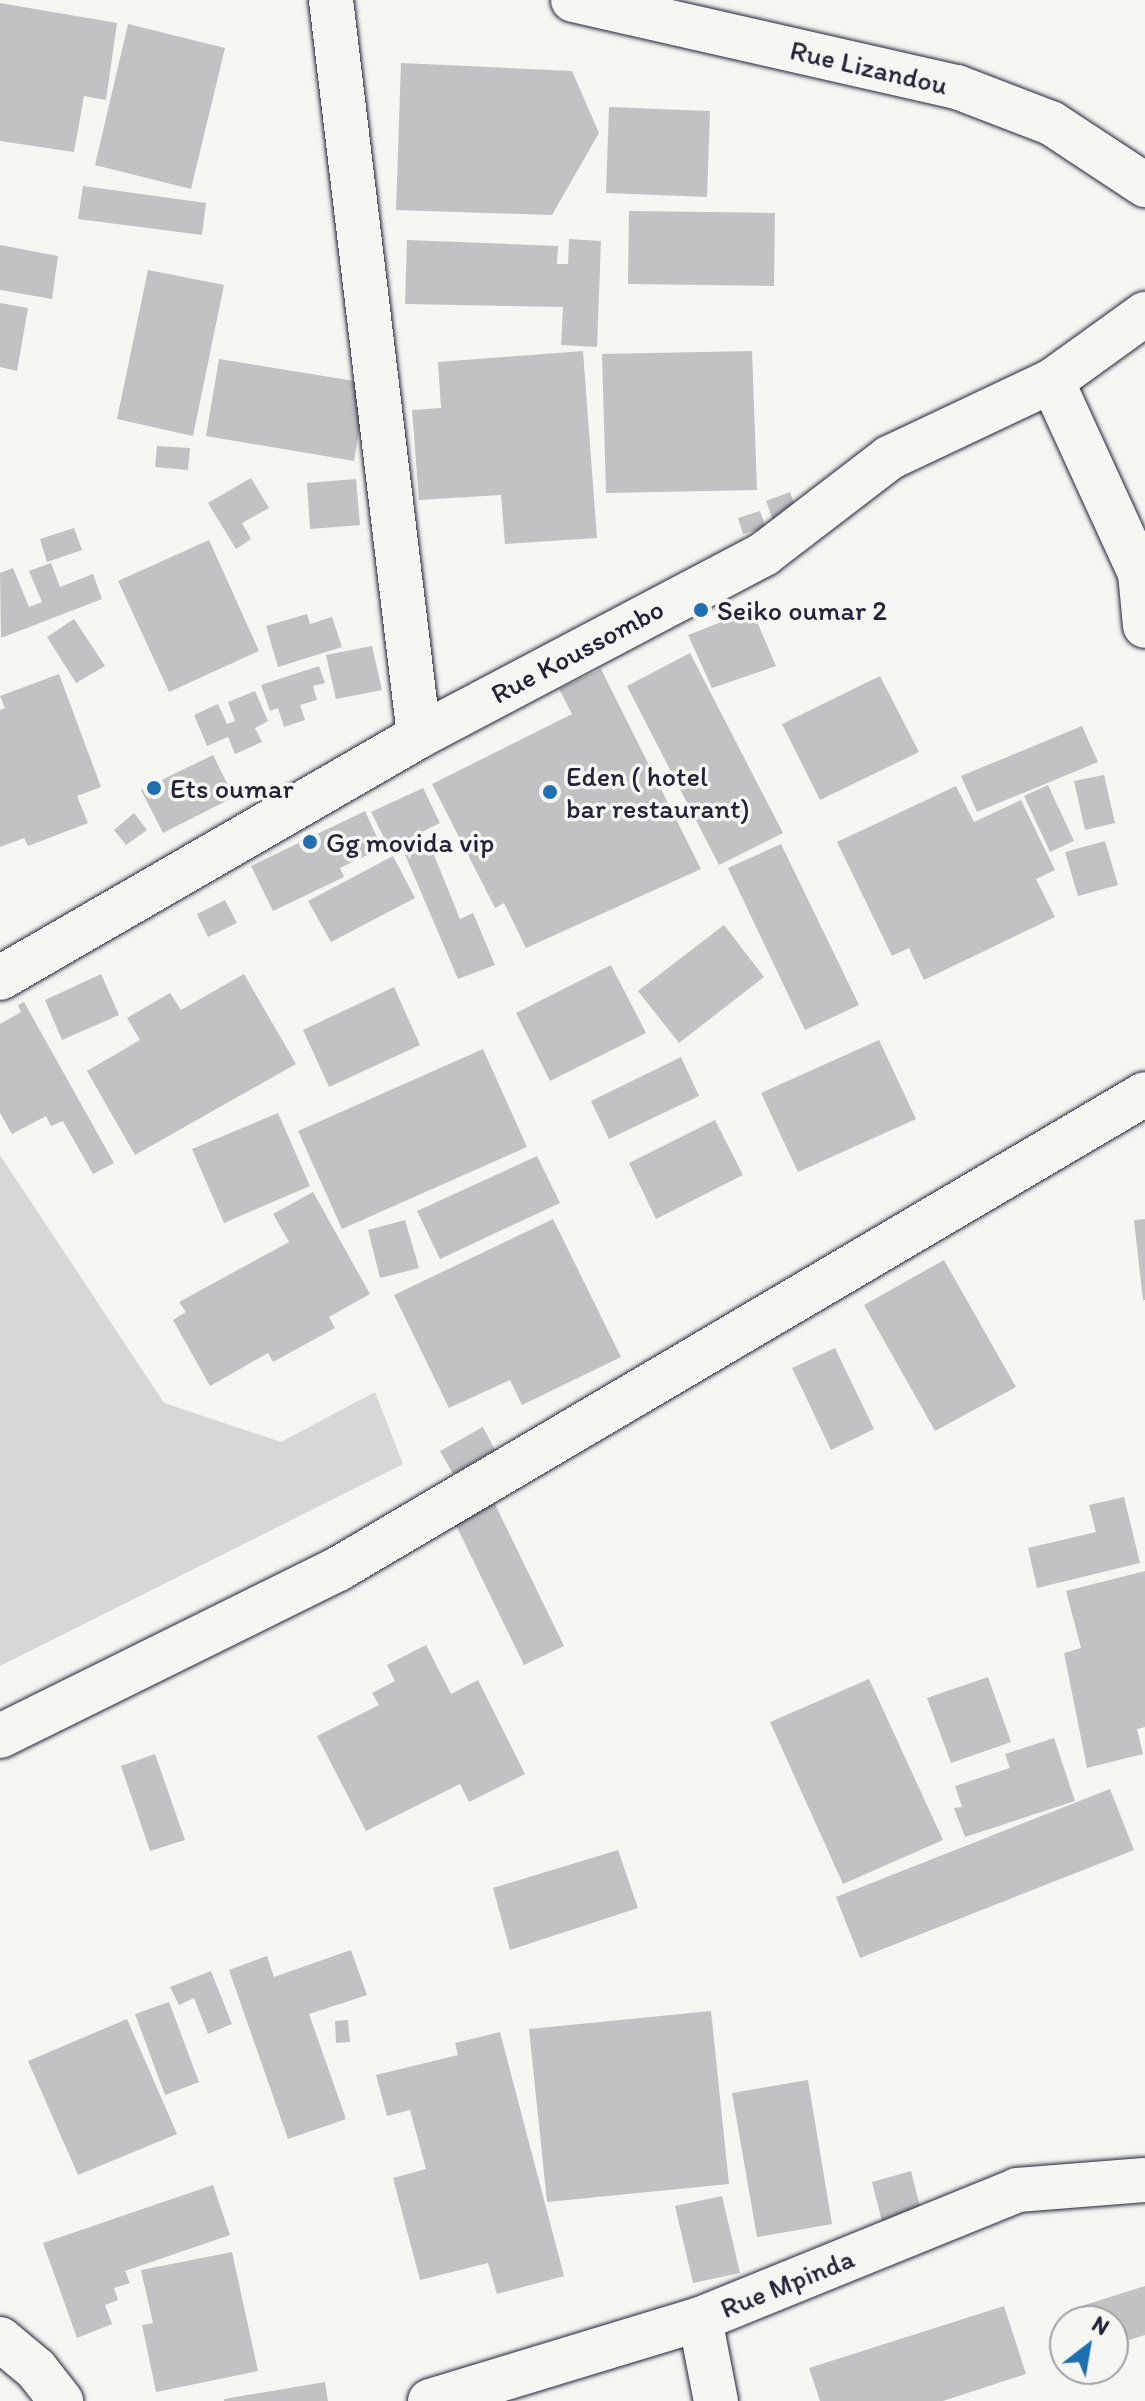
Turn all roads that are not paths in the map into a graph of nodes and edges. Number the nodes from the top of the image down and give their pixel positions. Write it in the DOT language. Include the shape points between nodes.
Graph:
graph roads {
  1 [pos="331,0"];
  2 [pos="573,0"];
  3 [pos="1145,185"];
  4 [pos="1145,314"];
  5 [pos="1052,381"];
  6 [pos="1142,573"];
  7 [pos="1145,626"];
  8 [pos="419,736"];
  9 [pos="0,978"];
  10 [pos="1145,1094"];
  11 [pos="0,1736"];
  12 [pos="1145,2180"];
  13 [pos="700,2319"];
  14 [pos="0,2339"];
  15 [pos="61,2401"];
  16 [pos="430,2401"];
  17 [pos="716,2401"];
  1 -- 8 [label="street"];
  2 -- 3 [label="street, Rue Lizandou" via="957,87 1051,123"];
  4 -- 5 [label="street, Rue Koussombo"];
  5 -- 6 [label="street"];
  5 -- 8 [label="street, Rue Koussombo" via="889,458 764,554"];
  6 -- 7 [label="street"];
  8 -- 9 [label="street, Rue Koussombo"];
  10 -- 11 [label="street" via="338,1569"];
  12 -- 13 [label="street, Rue Mpinda" via="1017,2190"];
  13 -- 16 [label="street, Rue Mpinda"];
  13 -- 17 [label="street"];
  14 -- 15 [label="street" via="36,2369"];
}
